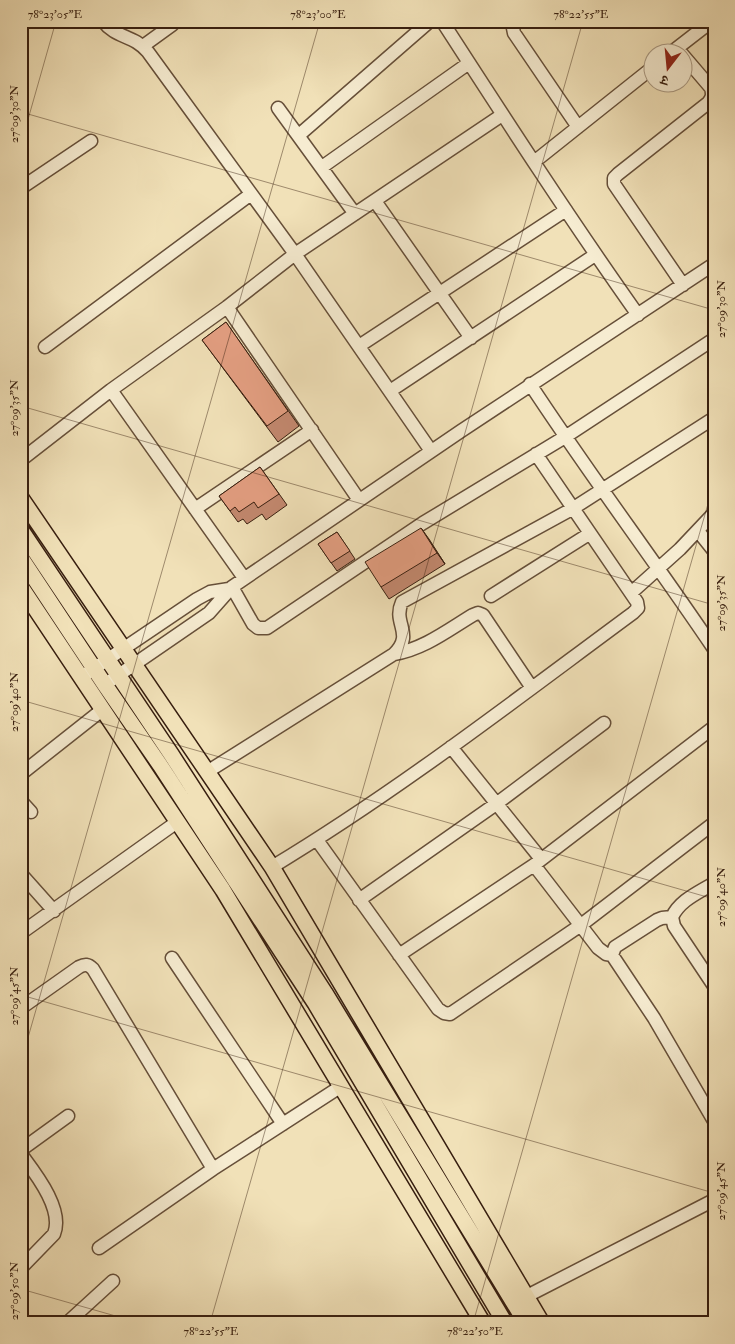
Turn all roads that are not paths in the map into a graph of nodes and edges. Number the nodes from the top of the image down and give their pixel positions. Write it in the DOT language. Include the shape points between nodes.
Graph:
graph roads {
  1 [pos="175,21"];
  2 [pos="430,21"];
  3 [pos="442,21"];
  4 [pos="514,21"];
  5 [pos="712,21"];
  6 [pos="104,22"];
  7 [pos="690,42"];
  8 [pos="143,46"];
  9 [pos="469,64"];
  10 [pos="692,67"];
  11 [pos="642,76"];
  12 [pos="278,108"];
  13 [pos="502,116"];
  14 [pos="578,127"];
  15 [pos="298,136"];
  16 [pos="91,141"];
  17 [pos="534,162"];
  18 [pos="322,168"];
  19 [pos="21,188"];
  20 [pos="251,194"];
  21 [pos="375,201"];
  22 [pos="566,210"];
  23 [pos="355,214"];
  24 [pos="294,254"];
  25 [pos="595,255"];
  26 [pos="714,264"];
  27 [pos="683,286"];
  28 [pos="439,293"];
  29 [pos="227,307"];
  30 [pos="638,314"];
  31 [pos="471,338"];
  32 [pos="714,339"];
  33 [pos="359,346"];
  34 [pos="45,347"];
  35 [pos="530,384"];
  36 [pos="110,390"];
  37 [pos="390,391"];
  38 [pos="714,418"];
  39 [pos="312,430"];
  40 [pos="564,437"];
  41 [pos="431,451"];
  42 [pos="536,454"];
  43 [pos="21,460"];
  44 [pos="604,490"];
  45 [pos="21,498"];
  46 [pos="359,500"];
  47 [pos="572,509"];
  48 [pos="194,510"];
  49 [pos="714,513"];
  50 [pos="21,530"];
  51 [pos="698,531"];
  52 [pos="589,534"];
  53 [pos="714,551"];
  54 [pos="21,558"];
  55 [pos="659,568"];
  56 [pos="244,578"];
  57 [pos="21,587"];
  58 [pos="230,588"];
  59 [pos="631,593"];
  60 [pos="491,596"];
  61 [pos="124,648"];
  62 [pos="714,649"];
  63 [pos="394,654"];
  64 [pos="108,659"];
  65 [pos="135,664"];
  66 [pos="95,669"];
  67 [pos="118,676"];
  68 [pos="81,677"];
  69 [pos="104,685"];
  70 [pos="532,688"];
  71 [pos="92,694"];
  72 [pos="102,710"];
  73 [pos="604,723"];
  74 [pos="714,728"];
  75 [pos="451,747"];
  76 [pos="207,772"];
  77 [pos="21,774"];
  78 [pos="21,800"];
  79 [pos="496,804"];
  80 [pos="30,812"];
  81 [pos="177,822"];
  82 [pos="714,823"];
  83 [pos="317,840"];
  84 [pos="538,862"];
  85 [pos="272,867"];
  86 [pos="21,874"];
  87 [pos="714,884"];
  88 [pos="359,900"];
  89 [pos="54,911"];
  90 [pos="672,917"];
  91 [pos="581,925"];
  92 [pos="21,933"];
  93 [pos="399,955"];
  94 [pos="612,955"];
  95 [pos="172,958"];
  96 [pos="714,986"];
  97 [pos="21,1008"];
  98 [pos="340,1087"];
  99 [pos="68,1116"];
  100 [pos="714,1121"];
  101 [pos="283,1124"];
  102 [pos="21,1150"];
  103 [pos="21,1154"];
  104 [pos="213,1169"];
  105 [pos="714,1200"];
  106 [pos="99,1248"];
  107 [pos="21,1268"];
  108 [pos="113,1281"];
  109 [pos="527,1296"];
  110 [pos="67,1323"];
  111 [pos="483,1323"];
  112 [pos="505,1323"];
  113 [pos="526,1323"];
  114 [pos="542,1323"];
  1 -- 8 [label="street"];
  2 -- 15 [label="street"];
  3 -- 9 [label="street"];
  4 -- 14 [label="street" via="514,32"];
  5 -- 7 [label="street"];
  6 -- 8 [label="street" via="114,33"];
  8 -- 20 [label="street"];
  9 -- 13 [label="street"];
  9 -- 18 [label="street"];
  10 -- 27 [label="street" via="711,88 712,98 614,178 614,184"];
  11 -- 14 [label="street"];
  12 -- 15 [label="street"];
  13 -- 17 [label="street"];
  13 -- 21 [label="street"];
  14 -- 17 [label="street"];
  15 -- 18 [label="street"];
  16 -- 19 [label="street"];
  17 -- 22 [label="street"];
  18 -- 23 [label="street"];
  20 -- 24 [label="street"];
  20 -- 34 [label="street"];
  21 -- 23 [label="street"];
  21 -- 28 [label="street"];
  22 -- 25 [label="street"];
  22 -- 28 [label="street"];
  23 -- 24 [label="street"];
  24 -- 29 [label="street"];
  24 -- 33 [label="street"];
  25 -- 30 [label="street"];
  25 -- 31 [label="street"];
  26 -- 27 [label="street"];
  27 -- 30 [label="street"];
  28 -- 31 [label="street"];
  28 -- 33 [label="street"];
  29 -- 36 [label="street"];
  29 -- 39 [label="street"];
  30 -- 35 [label="street"];
  31 -- 37 [label="street"];
  32 -- 40 [label="street"];
  33 -- 37 [label="street"];
  35 -- 40 [label="street"];
  35 -- 41 [label="street"];
  36 -- 43 [label="street"];
  36 -- 48 [label="street"];
  37 -- 41 [label="street"];
  38 -- 44 [label="street"];
  39 -- 46 [label="street"];
  39 -- 48 [label="street"];
  40 -- 42 [label="street"];
  40 -- 44 [label="street"];
  41 -- 46 [label="street"];
  42 -- 47 [label="street"];
  42 -- 58 [label="street" via="422,523 267,628 253,624"];
  44 -- 47 [label="street"];
  44 -- 55 [label="street"];
  45 -- 61 [label="main road"];
  46 -- 56 [label="street"];
  47 -- 52 [label="street"];
  47 -- 63 [label="street" via="402,602 399,617 404,639"];
  48 -- 56 [label="street"];
  49 -- 51 [label="street"];
  50 -- 64 [label="main road"];
  51 -- 53 [label="street"];
  51 -- 55 [label="street"];
  52 -- 59 [label="street"];
  52 -- 60 [label="street"];
  54 -- 66 [label="main road"];
  55 -- 59 [label="street"];
  55 -- 62 [label="street"];
  56 -- 58 [label="street"];
  57 -- 68 [label="main road"];
  58 -- 61 [label="street" via="203,595"];
  58 -- 65 [label="street" via="209,613"];
  59 -- 70 [label="street" via="638,608 634,613"];
  61 -- 64 [label="street"];
  61 -- 65 [label="main road"];
  63 -- 70 [label="street" via="420,647 478,613 484,615"];
  63 -- 76 [label="street"];
  64 -- 66 [label="street"];
  64 -- 67 [label="main road"];
  65 -- 67 [label="street"];
  65 -- 76 [label="main road"];
  66 -- 68 [label="street"];
  66 -- 69 [label="main road"];
  67 -- 69 [label="street"];
  67 -- 113 [label="main road" via="172,754 325,993"];
  68 -- 71 [label="main road"];
  69 -- 71 [label="street"];
  69 -- 112 [label="main road" via="315,1003"];
  70 -- 75 [label="street"];
  71 -- 72 [label="main road"];
  72 -- 77 [label="street"];
  72 -- 81 [label="main road"];
  73 -- 79 [label="street"];
  74 -- 84 [label="street"];
  75 -- 79 [label="street"];
  75 -- 83 [label="street"];
  76 -- 85 [label="main road"];
  78 -- 80 [label="street"];
  79 -- 84 [label="street"];
  79 -- 88 [label="street"];
  81 -- 89 [label="street"];
  81 -- 98 [label="main road" via="222,890"];
  82 -- 91 [label="street"];
  83 -- 85 [label="street"];
  83 -- 88 [label="street"];
  84 -- 91 [label="street"];
  84 -- 93 [label="street"];
  85 -- 109 [label="main road"];
  86 -- 89 [label="street"];
  87 -- 90 [label="street" via="676,908"];
  88 -- 93 [label="street"];
  89 -- 92 [label="street"];
  90 -- 94 [label="street" via="650,925 614,948"];
  90 -- 96 [label="street" via="674,926"];
  91 -- 93 [label="street" via="450,1014 438,1009"];
  91 -- 94 [label="street" via="598,948"];
  94 -- 100 [label="street" via="654,1018"];
  95 -- 101 [label="street"];
  97 -- 104 [label="street" via="78,967 90,966"];
  98 -- 101 [label="street"];
  98 -- 111 [label="main road"];
  99 -- 102 [label="street"];
  101 -- 104 [label="street"];
  103 -- 107 [label="street" via="48,1195 56,1218 54,1234"];
  104 -- 106 [label="street"];
  105 -- 109 [label="street"];
  108 -- 110 [label="street"];
  109 -- 114 [label="main road"];
}
